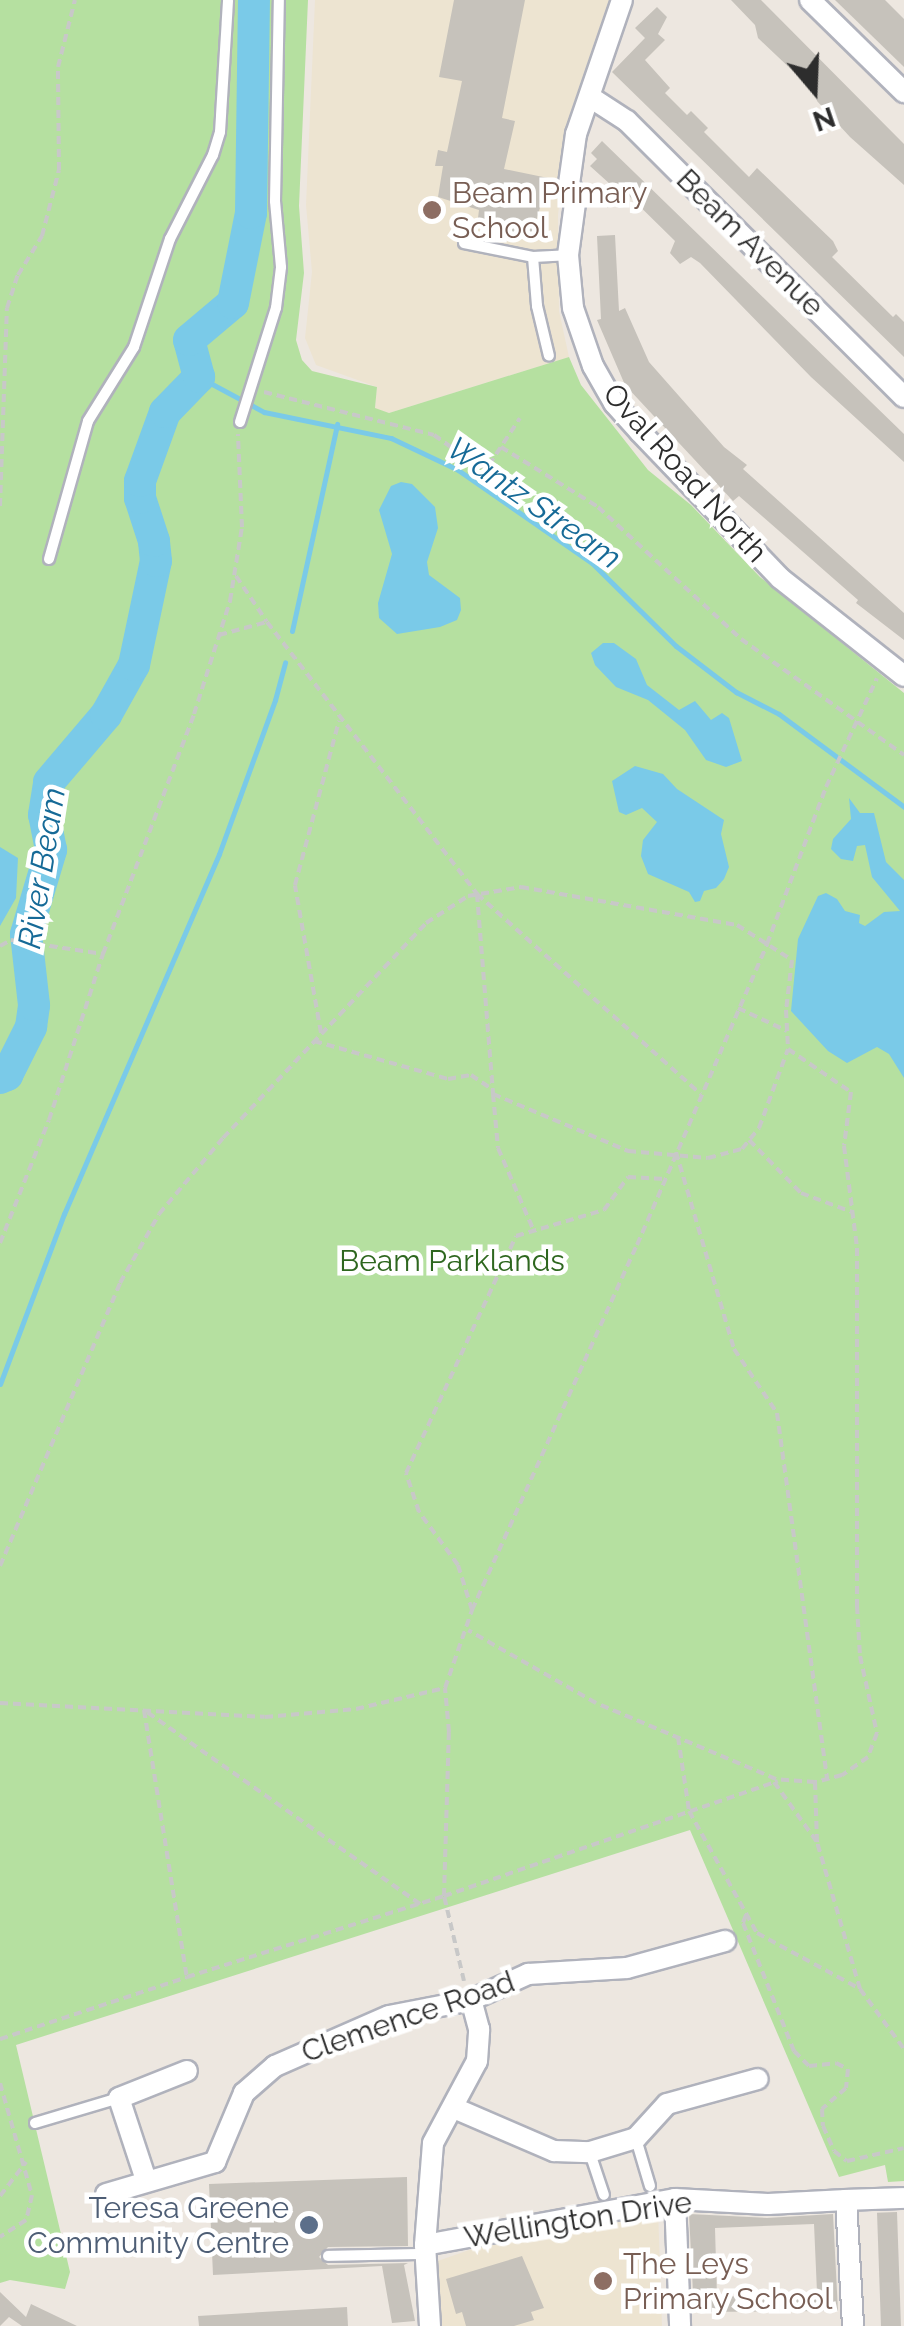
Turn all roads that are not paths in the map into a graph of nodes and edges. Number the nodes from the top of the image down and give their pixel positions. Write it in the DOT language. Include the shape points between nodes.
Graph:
graph roads {
  1 [pos="228,0"];
  2 [pos="279,0"];
  3 [pos="622,0"];
  4 [pos="810,0"];
  5 [pos="904,92"];
  6 [pos="590,97"];
  7 [pos="464,243"];
  8 [pos="568,255"];
  9 [pos="533,257"];
  10 [pos="549,356"];
  11 [pos="904,397"];
  12 [pos="240,422"];
  13 [pos="49,559"];
  14 [pos="904,676"];
  15 [pos="725,1941"];
  16 [pos="471,2000"];
  17 [pos="187,2071"];
  18 [pos="758,2079"];
  19 [pos="119,2098"];
  20 [pos="454,2108"];
  21 [pos="35,2123"];
  22 [pos="636,2138"];
  23 [pos="590,2152"];
  24 [pos="146,2180"];
  25 [pos="650,2186"];
  26 [pos="106,2194"];
  27 [pos="604,2195"];
  28 [pos="904,2198"];
  29 [pos="675,2199"];
  30 [pos="846,2200"];
  31 [pos="425,2250"];
  32 [pos="328,2256"];
  33 [pos="430,2326"];
  34 [pos="680,2326"];
  35 [pos="853,2326"];
  1 -- 13 [label="lane" via="214,155 170,239 134,347 88,421"];
  2 -- 12 [label="lane" via="274,201 281,267 276,308"];
  3 -- 6 [label="street, Oval Road North"];
  4 -- 5 [label="street"];
  6 -- 8 [label="street, Oval Road North" via="572,160 569,184 576,196"];
  6 -- 11 [label="street, Beam Avenue" via="627,121"];
  7 -- 9 [label="lane"];
  8 -- 9 [label="lane"];
  8 -- 14 [label="street, Oval Road North" via="573,308 592,366 614,403 780,578"];
  9 -- 10 [label="lane"];
  15 -- 16 [label="street, Clemence Road" via="628,1968 528,1974"];
  16 -- 20 [label="street" via="479,2029 476,2062"];
  16 -- 24 [label="street, Clemence Road" via="390,2016 275,2066 244,2093 215,2162"];
  17 -- 19 [label="street"];
  18 -- 22 [label="street" via="667,2104"];
  19 -- 21 [label="lane"];
  19 -- 24 [label="street"];
  20 -- 23 [label="street" via="554,2151"];
  20 -- 31 [label="street" via="433,2143"];
  22 -- 23 [label="street"];
  22 -- 25 [label="lane"];
  23 -- 27 [label="lane"];
  24 -- 26 [label="street, Clemence Road"];
  28 -- 30 [label="street, Wellington Drive"];
  29 -- 30 [label="street, Wellington Drive"];
  29 -- 31 [label="street, Wellington Drive"];
  29 -- 34 [label="street"];
  30 -- 35 [label="street"];
  31 -- 32 [label="lane"];
  31 -- 33 [label="street"];
}
